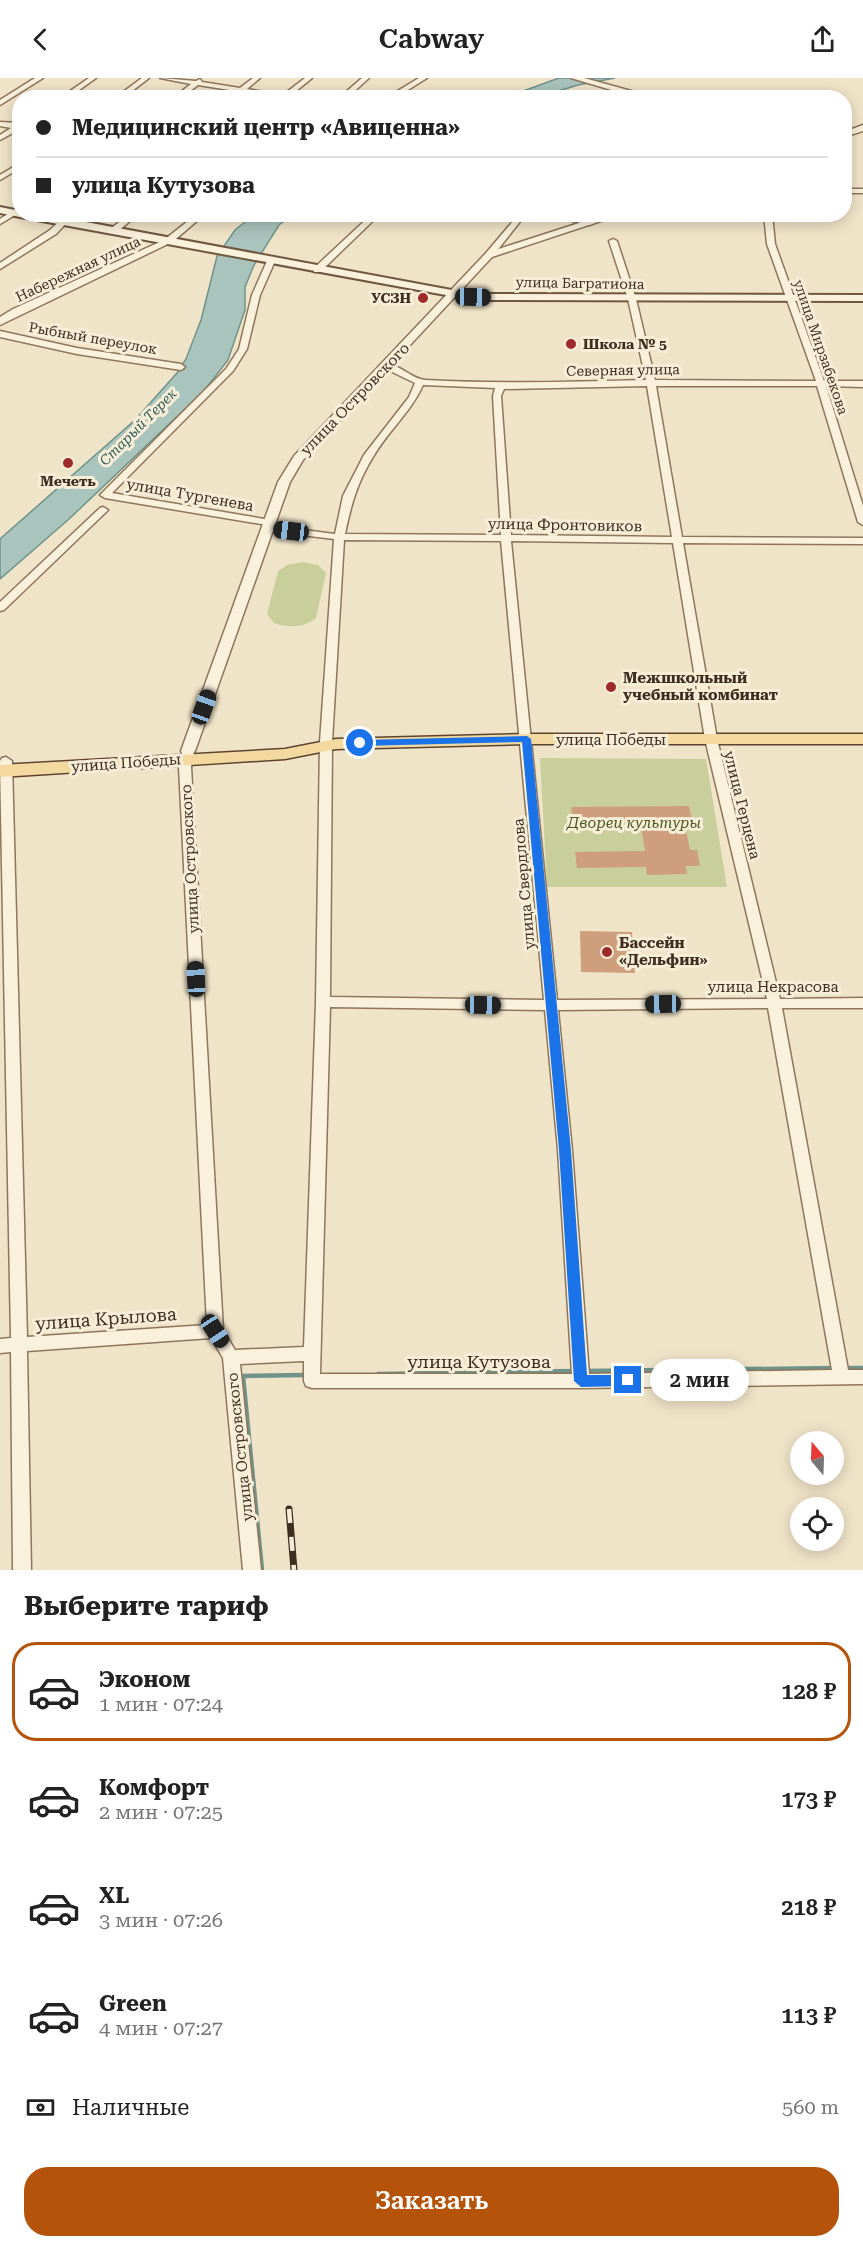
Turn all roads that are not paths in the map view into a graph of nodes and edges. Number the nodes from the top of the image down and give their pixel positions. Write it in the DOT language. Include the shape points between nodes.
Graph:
graph roads {
  1 [pos="40,78"];
  2 [pos="93,78"];
  3 [pos="146,78"];
  4 [pos="163,78"];
  5 [pos="204,78"];
  6 [pos="257,78"];
  7 [pos="309,78"];
  8 [pos="366,78"];
  9 [pos="424,78"];
  10 [pos="575,78"];
  11 [pos="196,83"];
  12 [pos="20,90"];
  13 [pos="75,90"];
  14 [pos="129,90"];
  15 [pos="187,90"];
  16 [pos="241,90"];
  17 [pos="295,90"];
  18 [pos="352,90"];
  19 [pos="403,90"];
  20 [pos="614,90"];
  21 [pos="64,222"];
  22 [pos="82,222"];
  23 [pos="125,222"];
  24 [pos="192,222"];
  25 [pos="368,222"];
  26 [pos="516,222"];
  27 [pos="585,222"];
  28 [pos="593,222"];
  29 [pos="769,222"];
  30 [pos="590,223"];
  31 [pos="113,231"];
  32 [pos="613,241"];
  33 [pos="167,242"];
  34 [pos="489,255"];
  35 [pos="267,260"];
  36 [pos="0,267"];
  37 [pos="317,270"];
  38 [pos="454,294"];
  39 [pos="863,297"];
  40 [pos="789,298"];
  41 [pos="632,299"];
  42 [pos="0,322"];
  43 [pos="0,334"];
  44 [pos="387,366"];
  45 [pos="181,367"];
  46 [pos="420,382"];
  47 [pos="651,383"];
  48 [pos="821,384"];
  49 [pos="863,384"];
  50 [pos="500,386"];
  51 [pos="103,510"];
  52 [pos="863,522"];
  53 [pos="269,526"];
  54 [pos="339,537"];
  55 [pos="506,540"];
  56 [pos="863,541"];
  57 [pos="677,542"];
  58 [pos="0,608"];
  59 [pos="527,738"];
  60 [pos="711,739"];
  61 [pos="863,739"];
  62 [pos="326,743"];
  63 [pos="187,755"];
  64 [pos="3,766"];
  65 [pos="323,1002"];
  66 [pos="774,1002"];
  67 [pos="863,1003"];
  68 [pos="552,1005"];
  69 [pos="215,1331"];
  70 [pos="19,1344"];
  71 [pos="0,1346"];
  72 [pos="312,1354"];
  73 [pos="231,1357"];
  74 [pos="841,1377"];
  75 [pos="863,1377"];
  76 [pos="581,1381"];
  77 [pos="22,1570"];
  78 [pos="252,1570"];
  1 -- 12 [label="street"];
  2 -- 13 [label="street"];
  3 -- 14 [label="street"];
  4 -- 11 [label="street"];
  5 -- 11 [label="street"];
  6 -- 16 [label="street"];
  7 -- 17 [label="street"];
  8 -- 18 [label="street"];
  9 -- 19 [label="street"];
  10 -- 20 [label="street"];
  11 -- 15 [label="street"];
  11 -- 16 [label="street"];
  21 -- 36 [label="street"];
  22 -- 31 [label="main road"];
  23 -- 31 [label="street"];
  24 -- 33 [label="street"];
  25 -- 37 [label="street"];
  26 -- 34 [label="street, улица Островского"];
  27 -- 30 [label="street"];
  28 -- 30 [label="street"];
  29 -- 40 [label="street, улица Мирзабекова" via="771,244"];
  30 -- 34 [label="street"];
  31 -- 33 [label="main road"];
  32 -- 41 [label="street, улица Герцена"];
  33 -- 35 [label="main road, улица Багратиона"];
  33 -- 42 [label="street, Набережная улица"];
  34 -- 38 [label="street, улица Островского"];
  35 -- 37 [label="main road, улица Багратиона"];
  35 -- 53 [label="street, улица Тургенева" via="243,349 229,371 105,495"];
  37 -- 38 [label="main road, улица Багратиона"];
  38 -- 41 [label="main road, улица Багратиона"];
  38 -- 44 [label="street, улица Островского"];
  39 -- 40 [label="main road, улица Багратиона"];
  40 -- 41 [label="main road, улица Багратиона"];
  40 -- 48 [label="street, улица Мирзабекова"];
  41 -- 47 [label="street, улица Герцена"];
  43 -- 45 [label="street, Рыбный переулок"];
  44 -- 46 [label="street, Северная улица"];
  44 -- 53 [label="street, улица Островского" via="288,471"];
  46 -- 50 [label="street, Северная улица"];
  46 -- 54 [label="street" via="369,455 348,496"];
  47 -- 48 [label="street, Северная улица"];
  47 -- 50 [label="street, Северная улица"];
  47 -- 57 [label="street, улица Герцена"];
  48 -- 49 [label="street, Северная улица"];
  48 -- 52 [label="street, улица Мирзабекова"];
  50 -- 55 [label="street, улица Свердлова" via="497,396"];
  51 -- 58 [label="street"];
  53 -- 54 [label="street, улица Фронтовиков"];
  53 -- 63 [label="street, улица Островского"];
  54 -- 55 [label="street, улица Фронтовиков"];
  54 -- 62 [label="street"];
  55 -- 57 [label="street, улица Фронтовиков"];
  55 -- 59 [label="street, улица Свердлова"];
  56 -- 57 [label="street, улица Фронтовиков"];
  57 -- 60 [label="street, улица Герцена"];
  59 -- 60 [label="main road, улица Победы"];
  59 -- 62 [label="main road, улица Победы"];
  59 -- 68 [label="street, улица Свердлова"];
  60 -- 61 [label="main road, улица Победы"];
  60 -- 66 [label="street, улица Герцена"];
  62 -- 63 [label="main road, улица Победы" via="285,754"];
  62 -- 65 [label="street"];
  63 -- 64 [label="main road, улица Победы"];
  63 -- 69 [label="street, улица Островского"];
  64 -- 70 [label="street"];
  65 -- 68 [label="street, улица Некрасова"];
  65 -- 72 [label="street"];
  66 -- 67 [label="street, улица Некрасова"];
  66 -- 68 [label="street, улица Некрасова"];
  66 -- 74 [label="street, улица Герцена"];
  68 -- 76 [label="street, улица Свердлова"];
  69 -- 70 [label="street, улица Крылова"];
  69 -- 73 [label="street, улица Островского"];
  70 -- 71 [label="street, улица Крылова"];
  70 -- 77 [label="street"];
  72 -- 73 [label="street"];
  72 -- 76 [label="street, улица Кутузова" via="312,1381"];
  73 -- 78 [label="street, улица Островского"];
  74 -- 75 [label="street, улица Кутузова"];
  74 -- 76 [label="street, улица Кутузова"];
}
